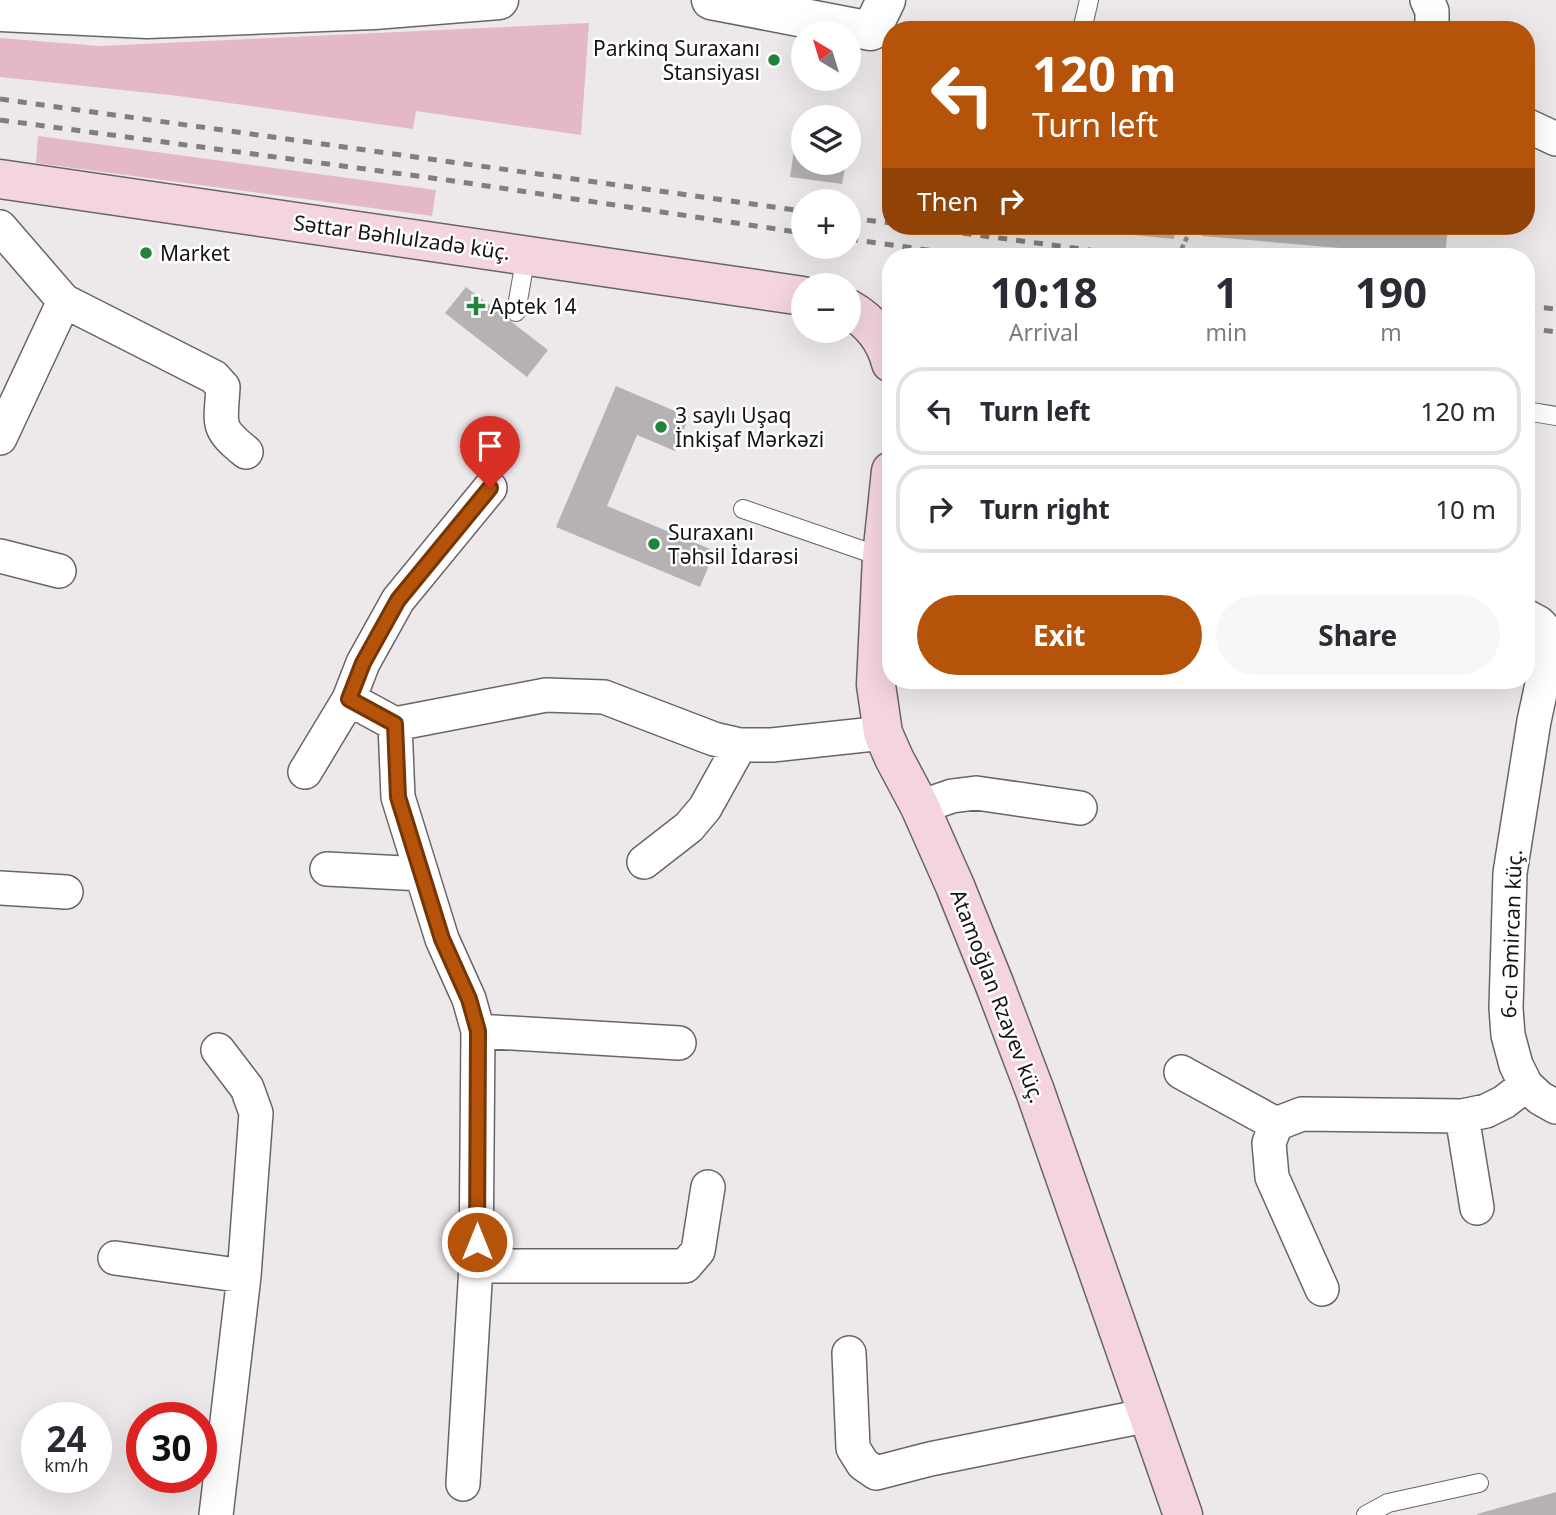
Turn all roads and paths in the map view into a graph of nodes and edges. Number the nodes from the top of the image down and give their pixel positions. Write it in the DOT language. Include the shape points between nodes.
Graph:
graph roads {
  1 [pos="499,0"];
  2 [pos="711,0"];
  3 [pos="1089,0"];
  4 [pos="1427,0"];
  5 [pos="148,10"];
  6 [pos="0,12"];
  7 [pos="1084,21"];
  8 [pos="1432,21"];
  9 [pos="882,23"];
  10 [pos="1535,129"];
  11 [pos="1556,139"];
  12 [pos="0,179"];
  13 [pos="0,227"];
  14 [pos="526,255"];
  15 [pos="791,294"];
  16 [pos="64,302"];
  17 [pos="516,312"];
  18 [pos="870,319"];
  19 [pos="882,340"];
  20 [pos="1535,412"];
  21 [pos="1556,416"];
  22 [pos="0,438"];
  23 [pos="246,452"];
  24 [pos="490,488"];
  25 [pos="743,509"];
  26 [pos="882,538"];
  27 [pos="0,555"];
  28 [pos="59,571"];
  29 [pos="882,597"];
  30 [pos="1546,639"];
  31 [pos="349,699"];
  32 [pos="395,724"];
  33 [pos="883,733"];
  34 [pos="740,745"];
  35 [pos="305,772"];
  36 [pos="920,807"];
  37 [pos="1080,808"];
  38 [pos="644,862"];
  39 [pos="327,869"];
  40 [pos="422,874"];
  41 [pos="0,888"];
  42 [pos="66,892"];
  43 [pos="478,1031"];
  44 [pos="679,1043"];
  45 [pos="218,1050"];
  46 [pos="1181,1072"];
  47 [pos="1526,1085"];
  48 [pos="1556,1107"];
  49 [pos="1462,1116"];
  50 [pos="1276,1124"];
  51 [pos="708,1187"];
  52 [pos="1477,1208"];
  53 [pos="115,1258"];
  54 [pos="476,1266"];
  55 [pos="244,1276"];
  56 [pos="1322,1289"];
  57 [pos="849,1353"];
  58 [pos="1149,1415"];
  59 [pos="1479,1483"];
  60 [pos="463,1484"];
  61 [pos="216,1515"];
  62 [pos="1183,1515"];
  63 [pos="1366,1515"];
  1 -- 5 [label="street" via="374,10"];
  2 -- 9 [label="street"];
  3 -- 7 [label="lane"];
  4 -- 8 [label="street"];
  5 -- 6 [label="street"];
  10 -- 11 [label="street"];
  12 -- 14 [label="main road, Səttar Bəhlulzadə küç."];
  13 -- 16 [label="street"];
  14 -- 15 [label="main road, Səttar Bəhlulzadə küç."];
  14 -- 17 [label="lane"];
  16 -- 22 [label="street"];
  16 -- 23 [label="street" via="214,377 223,387 221,426"];
  18 -- 19 [label="main road"];
  20 -- 21 [label="lane"];
  24 -- 31 [label="street" via="398,600"];
  25 -- 26 [label="lane"];
  27 -- 28 [label="street"];
  29 -- 33 [label="main road, Atamoğlan Rzayev küç." via="876,685"];
  30 -- 47 [label="street, 6-cı Əmircan küç." via="1510,873 1508,1035"];
  31 -- 32 [label="street"];
  31 -- 35 [label="street"];
  32 -- 34 [label="street" via="546,695 604,696"];
  32 -- 40 [label="street" via="398,797"];
  33 -- 34 [label="street"];
  33 -- 36 [label="main road, Atamoğlan Rzayev küç."];
  34 -- 38 [label="street" via="705,808 689,827"];
  36 -- 37 [label="street" via="976,793"];
  36 -- 58 [label="main road, Atamoğlan Rzayev küç." via="1031,1079"];
  39 -- 40 [label="street"];
  40 -- 43 [label="street"];
  41 -- 42 [label="street"];
  43 -- 44 [label="street"];
  43 -- 54 [label="street"];
  45 -- 55 [label="street" via="247,1088 256,1113"];
  46 -- 50 [label="street"];
  47 -- 48 [label="street"];
  47 -- 49 [label="street" via="1486,1111"];
  49 -- 50 [label="street" via="1302,1114"];
  49 -- 52 [label="street"];
  50 -- 56 [label="street" via="1269,1143 1272,1177"];
  51 -- 54 [label="street" via="698,1251 685,1266"];
  53 -- 55 [label="street"];
  54 -- 60 [label="street"];
  55 -- 61 [label="street"];
  57 -- 58 [label="street" via="853,1448 876,1473"];
  58 -- 62 [label="main road, Atamoğlan Rzayev küç."];
  59 -- 63 [label="lane" via="1388,1503"];
}
